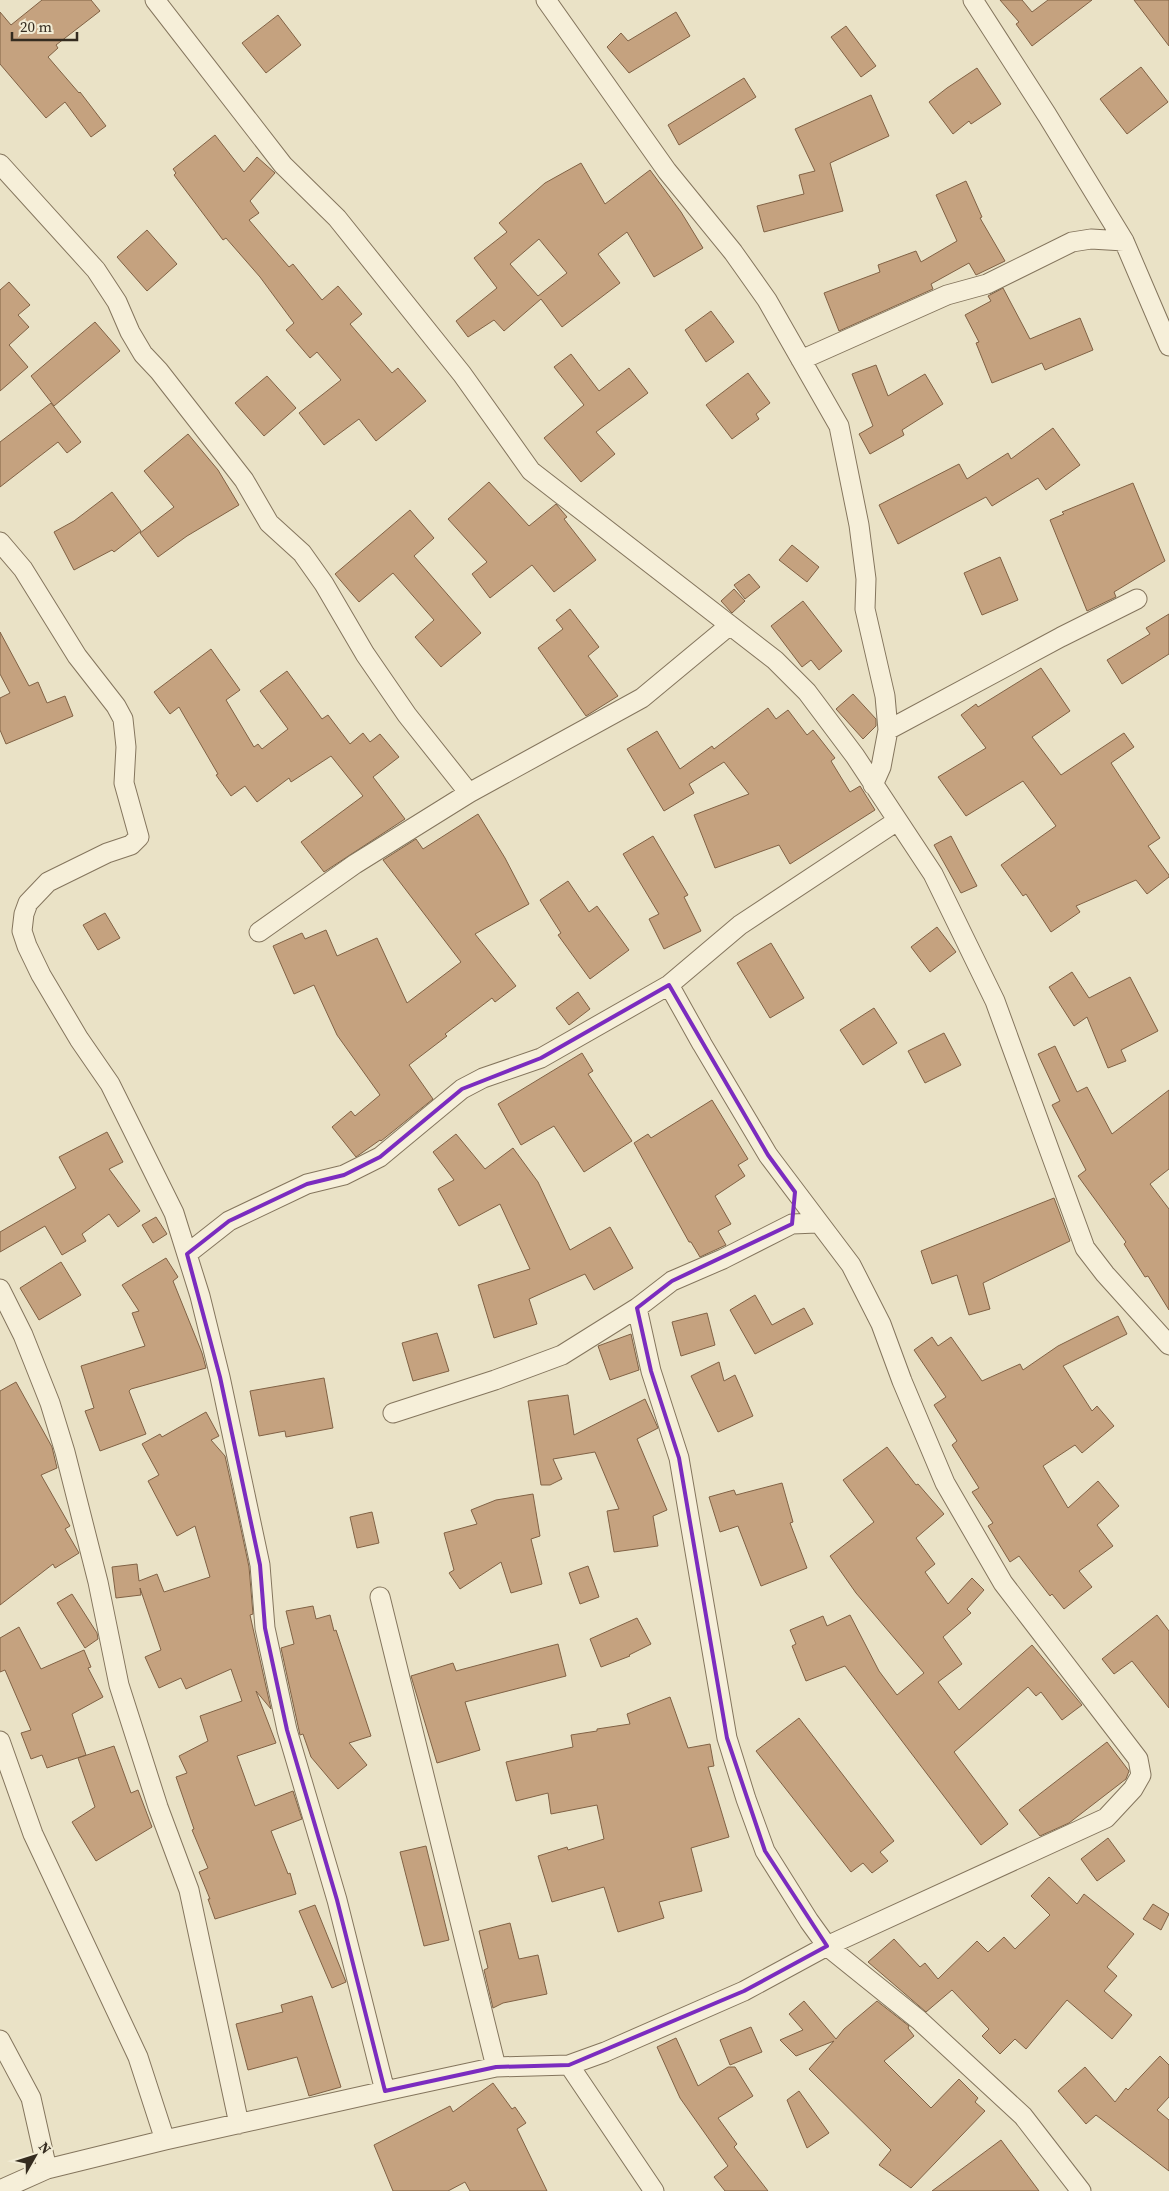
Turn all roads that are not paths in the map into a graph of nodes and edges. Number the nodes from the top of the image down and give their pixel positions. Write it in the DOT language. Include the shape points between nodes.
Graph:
graph roads {
  1 [pos="155,0"];
  2 [pos="546,0"];
  3 [pos="973,0"];
  4 [pos="0,164"];
  5 [pos="1124,241"];
  6 [pos="1169,346"];
  7 [pos="801,360"];
  8 [pos="0,542"];
  9 [pos="1137,599"];
  10 [pos="730,625"];
  11 [pos="888,730"];
  12 [pos="873,785"];
  13 [pos="469,793"];
  14 [pos="897,821"];
  15 [pos="259,932"];
  16 [pos="669,985"];
  17 [pos="795,1192"];
  18 [pos="817,1223"];
  19 [pos="792,1224"];
  20 [pos="186,1254"];
  21 [pos="0,1289"];
  22 [pos="637,1308"];
  23 [pos="1169,1346"];
  24 [pos="393,1413"];
  25 [pos="380,1597"];
  26 [pos="0,1741"];
  27 [pos="826,1946"];
  28 [pos="0,2040"];
  29 [pos="569,2065"];
  30 [pos="496,2067"];
  31 [pos="385,2090"];
  32 [pos="239,2124"];
  33 [pos="166,2140"];
  34 [pos="47,2169"];
  35 [pos="0,2190"];
  36 [pos="654,2191"];
  37 [pos="1081,2191"];
  1 -- 10 [label="street" via="283,165 337,218 462,374 530,471"];
  2 -- 7 [label="street" via="667,171 733,252 767,300"];
  3 -- 5 [label="street"];
  4 -- 13 [label="street" via="96,270 117,302 143,354 244,480 269,523 302,553 407,715"];
  5 -- 6 [label="street"];
  5 -- 7 [label="street" via="1091,239 1072,242 987,284 947,295"];
  7 -- 11 [label="street" via="839,426 859,525 866,579 865,609 885,696"];
  8 -- 20 [label="street" via="23,569 123,719 126,747 124,783 139,837 131,846 107,853 48,882 28,903 22,931 41,975 110,1084 174,1213"];
  9 -- 11 [label="street"];
  10 -- 12 [label="street" via="775,660 807,692"];
  10 -- 13 [label="street" via="642,698"];
  11 -- 12 [label="street" via="881,767"];
  12 -- 14 [label="street"];
  13 -- 15 [label="street" via="354,864"];
  14 -- 16 [label="street" via="740,925"];
  14 -- 23 [label="street" via="933,874 994,1001 1086,1248"];
  16 -- 17 [label="street" via="768,1155"];
  16 -- 20 [label="street" via="541,1058 483,1078 462,1089 380,1157 344,1175 307,1184 229,1221"];
  17 -- 18 [label="street"];
  17 -- 19 [label="street"];
  18 -- 19 [label="street"];
  18 -- 27 [label="street" via="851,1265 881,1324 945,1483 1003,1583 1138,1759 1140,1774 1133,1789 1106,1818"];
  19 -- 22 [label="street" via="723,1259 672,1280"];
  20 -- 31 [label="street" via="220,1376 260,1564 266,1628 287,1730 337,1900"];
  21 -- 32 [label="street" via="44,1386 65,1452 96,1573 119,1685 158,1807 189,1890"];
  22 -- 24 [label="street" via="562,1355"];
  22 -- 27 [label="street" via="651,1371 679,1458 727,1738 766,1851"];
  25 -- 30 [label="street"];
  26 -- 33 [label="street" via="33,1834 138,2057"];
  27 -- 29 [label="street" via="744,1991"];
  27 -- 37 [label="street" via="919,2020 1023,2116"];
  28 -- 34 [label="street" via="31,2098"];
  29 -- 30 [label="street"];
  29 -- 36 [label="street"];
  30 -- 31 [label="street"];
  31 -- 32 [label="street"];
  32 -- 33 [label="street"];
  33 -- 34 [label="street"];
  34 -- 35 [label="street"];
}
